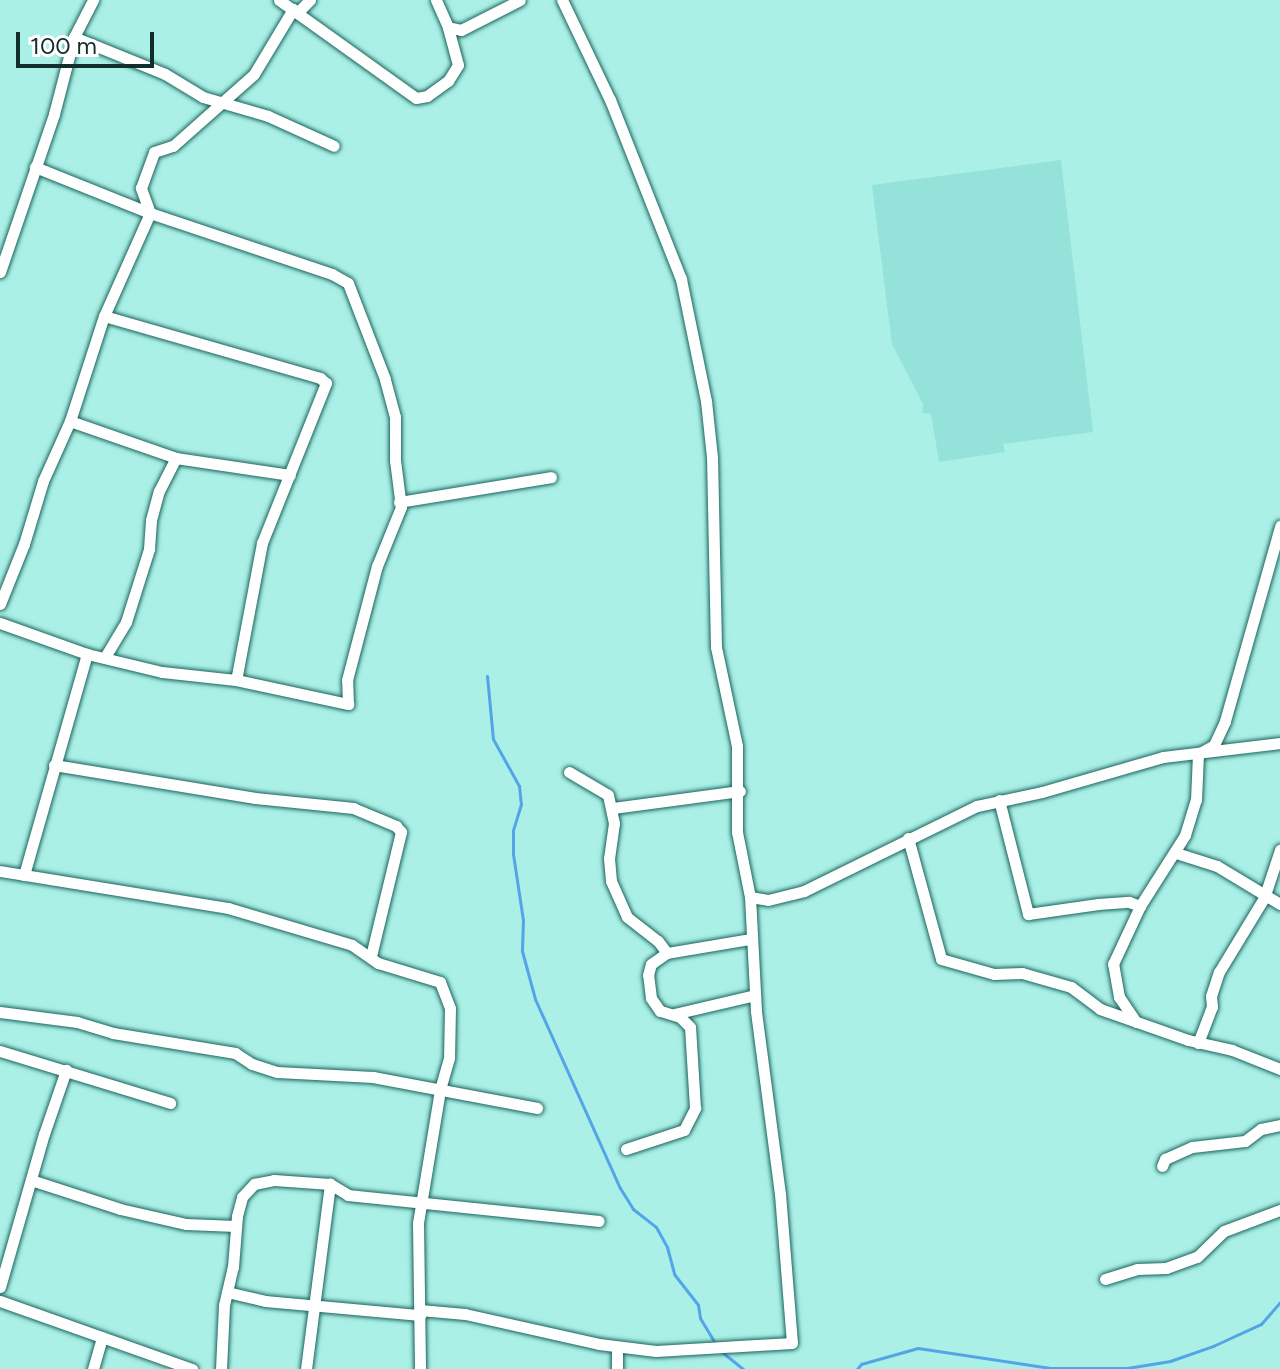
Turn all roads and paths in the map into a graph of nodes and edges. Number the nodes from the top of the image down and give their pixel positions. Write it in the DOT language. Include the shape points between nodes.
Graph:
graph roads {
  1 [pos="93,0"];
  2 [pos="279,0"];
  3 [pos="310,0"];
  4 [pos="436,0"];
  5 [pos="520,0"];
  6 [pos="562,0"];
  7 [pos="296,11"];
  8 [pos="448,27"];
  9 [pos="74,37"];
  10 [pos="224,104"];
  11 [pos="334,146"];
  12 [pos="35,167"];
  13 [pos="150,213"];
  14 [pos="0,272"];
  15 [pos="104,316"];
  16 [pos="70,421"];
  17 [pos="176,458"];
  18 [pos="290,475"];
  19 [pos="551,477"];
  20 [pos="399,502"];
  21 [pos="1280,526"];
  22 [pos="0,604"];
  23 [pos="0,623"];
  24 [pos="87,654"];
  25 [pos="105,657"];
  26 [pos="236,680"];
  27 [pos="1280,743"];
  28 [pos="1198,754"];
  29 [pos="54,765"];
  30 [pos="569,772"];
  31 [pos="740,791"];
  32 [pos="999,800"];
  33 [pos="613,808"];
  34 [pos="908,838"];
  35 [pos="1280,850"];
  36 [pos="1176,853"];
  37 [pos="0,871"];
  38 [pos="24,875"];
  39 [pos="750,897"];
  40 [pos="1264,898"];
  41 [pos="1280,904"];
  42 [pos="1140,906"];
  43 [pos="750,939"];
  44 [pos="667,953"];
  45 [pos="371,956"];
  46 [pos="755,995"];
  47 [pos="0,1012"];
  48 [pos="674,1014"];
  49 [pos="1136,1022"];
  50 [pos="1198,1043"];
  51 [pos="0,1051"];
  52 [pos="1280,1069"];
  53 [pos="66,1070"];
  54 [pos="440,1090"];
  55 [pos="170,1103"];
  56 [pos="537,1108"];
  57 [pos="1280,1125"];
  58 [pos="626,1149"];
  59 [pos="1162,1166"];
  60 [pos="31,1180"];
  61 [pos="330,1184"];
  62 [pos="421,1201"];
  63 [pos="1280,1210"];
  64 [pos="599,1221"];
  65 [pos="236,1226"];
  66 [pos="1105,1279"];
  67 [pos="0,1287"];
  68 [pos="227,1292"];
  69 [pos="0,1301"];
  70 [pos="312,1305"];
  71 [pos="420,1312"];
  72 [pos="102,1337"];
  73 [pos="617,1347"];
  74 [pos="93,1369"];
  75 [pos="192,1369"];
  76 [pos="221,1369"];
  77 [pos="306,1369"];
  78 [pos="420,1369"];
  79 [pos="617,1369"];
  1 -- 9 [label="street"];
  2 -- 7 [label="street"];
  3 -- 7 [label="street"];
  4 -- 8 [label="street"];
  5 -- 8 [label="street" via="461,30"];
  6 -- 31 [label="street" via="610,100 688,301 712,457 716,647 737,746"];
  7 -- 8 [label="street" via="416,98 448,81 458,65"];
  7 -- 10 [label="street" via="254,74"];
  9 -- 10 [label="street"];
  9 -- 12 [label="street"];
  10 -- 11 [label="street" via="268,116"];
  10 -- 13 [label="street" via="173,146 154,152 141,188"];
  12 -- 13 [label="street"];
  12 -- 14 [label="street"];
  13 -- 15 [label="street"];
  13 -- 20 [label="street" via="348,283 395,417"];
  15 -- 16 [label="street"];
  15 -- 18 [label="street" via="323,379 325,393"];
  16 -- 17 [label="street"];
  16 -- 22 [label="street"];
  17 -- 18 [label="street"];
  17 -- 25 [label="street" via="159,491 149,549 126,622"];
  18 -- 26 [label="street" via="262,543"];
  19 -- 20 [label="street"];
  20 -- 26 [label="street" via="347,680 348,704"];
  21 -- 28 [label="street" via="1225,721 1214,745"];
  23 -- 24 [label="street"];
  24 -- 25 [label="street"];
  24 -- 29 [label="street"];
  25 -- 26 [label="street" via="162,672"];
  27 -- 28 [label="street"];
  28 -- 32 [label="street" via="1133,764"];
  28 -- 36 [label="street" via="1196,800"];
  29 -- 38 [label="street"];
  29 -- 45 [label="street" via="255,798 353,808 396,826 401,832"];
  30 -- 33 [label="street" via="603,790"];
  31 -- 33 [label="street"];
  31 -- 39 [label="street" via="737,832"];
  32 -- 34 [label="street"];
  32 -- 42 [label="street" via="1028,914 1098,904"];
  33 -- 44 [label="street" via="611,881 627,917"];
  34 -- 39 [label="street" via="804,891 768,900"];
  34 -- 49 [label="street" via="941,959 1071,987 1100,1009"];
  35 -- 40 [label="street"];
  36 -- 40 [label="street" via="1217,866"];
  36 -- 42 [label="street"];
  37 -- 38 [label="street"];
  38 -- 45 [label="street" via="204,902 352,945"];
  39 -- 43 [label="street"];
  40 -- 41 [label="street"];
  40 -- 50 [label="street" via="1219,972"];
  42 -- 49 [label="street" via="1113,964 1119,997"];
  43 -- 44 [label="street"];
  43 -- 46 [label="street"];
  44 -- 48 [label="street" via="651,964 649,989 660,1011"];
  45 -- 54 [label="street" via="436,980 446,990 449,1058"];
  46 -- 48 [label="street"];
  46 -- 73 [label="street" via="792,1343 656,1351"];
  47 -- 54 [label="street" via="235,1053 277,1072 356,1075"];
  48 -- 58 [label="street" via="690,1027 695,1108 684,1130"];
  49 -- 50 [label="street"];
  50 -- 52 [label="street"];
  51 -- 53 [label="street"];
  53 -- 55 [label="street"];
  53 -- 60 [label="street"];
  54 -- 56 [label="street"];
  54 -- 62 [label="street"];
  57 -- 59 [label="street" via="1261,1129 1245,1141 1192,1147 1165,1159"];
  60 -- 65 [label="street" via="186,1224"];
  60 -- 67 [label="street"];
  61 -- 62 [label="street" via="348,1195"];
  61 -- 65 [label="street" via="254,1184 242,1197"];
  61 -- 70 [label="street"];
  62 -- 64 [label="street"];
  62 -- 71 [label="street"];
  63 -- 66 [label="street" via="1224,1231 1197,1257"];
  65 -- 68 [label="street"];
  68 -- 70 [label="street"];
  68 -- 76 [label="street"];
  69 -- 72 [label="street"];
  70 -- 71 [label="street"];
  70 -- 77 [label="street"];
  71 -- 73 [label="street" via="465,1314"];
  71 -- 78 [label="street"];
  72 -- 74 [label="street"];
  72 -- 75 [label="street"];
  73 -- 79 [label="street"];
}
